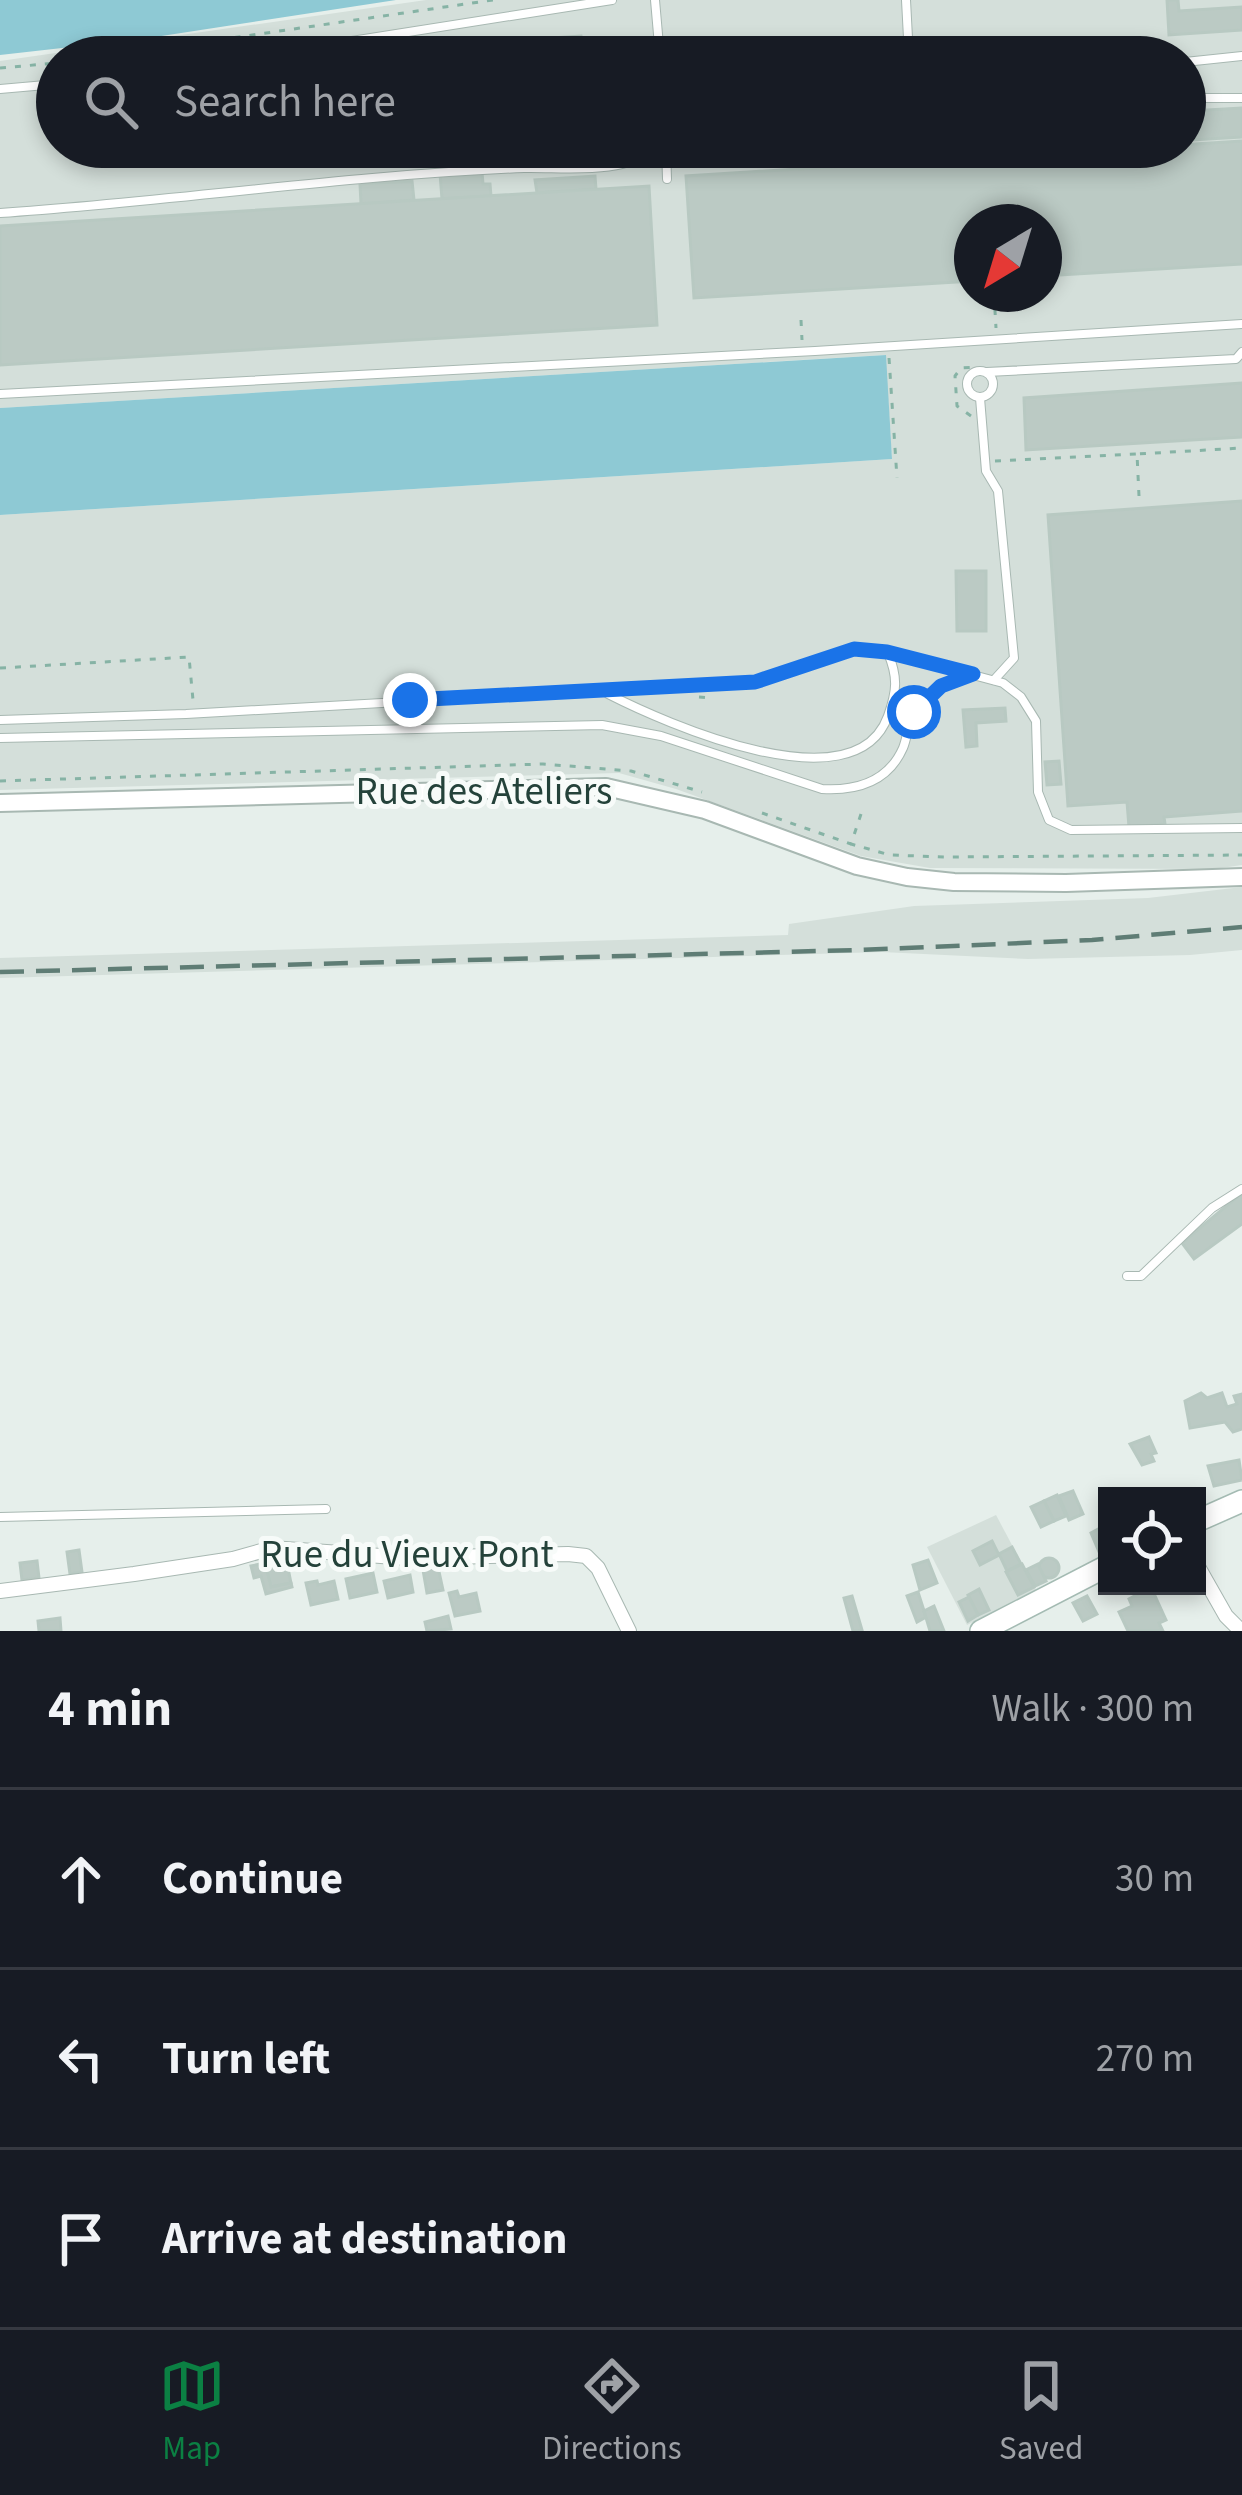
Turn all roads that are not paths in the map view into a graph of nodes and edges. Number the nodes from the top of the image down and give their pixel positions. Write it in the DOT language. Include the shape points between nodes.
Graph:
graph roads {
  1 [pos="612,0"];
  2 [pos="655,0"];
  3 [pos="906,0"];
  4 [pos="383,36"];
  5 [pos="658,36"];
  6 [pos="908,36"];
  7 [pos="1242,56"];
  8 [pos="1206,60"];
  9 [pos="36,86"];
  10 [pos="0,89"];
  11 [pos="1206,98"];
  12 [pos="1242,98"];
  13 [pos="544,168"];
  14 [pos="666,168"];
  15 [pos="668,179"];
  16 [pos="0,213"];
  17 [pos="1242,324"];
  18 [pos="1242,352"];
  19 [pos="984,370"];
  20 [pos="0,394"];
  21 [pos="980,398"];
  22 [pos="887,652"];
  23 [pos="973,674"];
  24 [pos="994,680"];
  25 [pos="604,692"];
  26 [pos="0,720"];
  27 [pos="0,738"];
  28 [pos="0,803"];
  29 [pos="1242,828"];
  30 [pos="1242,878"];
  31 [pos="1242,1189"];
  32 [pos="1127,1276"];
  33 [pos="1242,1501"];
  34 [pos="326,1509"];
  35 [pos="1206,1516"];
  36 [pos="0,1517"];
  37 [pos="1098,1571"];
  38 [pos="1206,1581"];
  39 [pos="0,1591"];
  40 [pos="629,1631"];
  41 [pos="982,1631"];
  42 [pos="1241,1631"];
  1 -- 4 [label="lane"];
  2 -- 5 [label="lane"];
  3 -- 6 [label="lane"];
  7 -- 8 [label="lane"];
  9 -- 10 [label="lane"];
  11 -- 12 [label="lane"];
  13 -- 16 [label="lane"];
  14 -- 15 [label="lane"];
  17 -- 20 [label="lane"];
  18 -- 19 [label="lane" via="1236,359"];
  19 -- 21 [label="lane" via="993,388"];
  19 -- 21 [label="lane" via="968,378 968,391"];
  21 -- 24 [label="lane" via="1014,658"];
  22 -- 23 [label="lane"];
  22 -- 25 [label="lane" via="854,649 755,682"];
  22 -- 25 [label="lane" via="898,675 886,722 857,750 821,757 755,750"];
  23 -- 24 [label="lane"];
  23 -- 27 [label="lane" via="925,698 904,746 876,780 838,790 662,736 583,724"];
  24 -- 29 [label="lane" via="1021,697 1036,721 1038,792 1048,820 1071,830"];
  25 -- 26 [label="lane"];
  28 -- 30 [label="street, Rue des Ateliers" via="606,787 705,810 907,877"];
  31 -- 32 [label="lane" via="1141,1276"];
  33 -- 35 [label="main road"];
  34 -- 36 [label="lane"];
  37 -- 41 [label="main road"];
  38 -- 42 [label="street"];
  39 -- 40 [label="street, Rue du Vieux Pont" via="272,1548 408,1558 568,1554 598,1568"];
}
